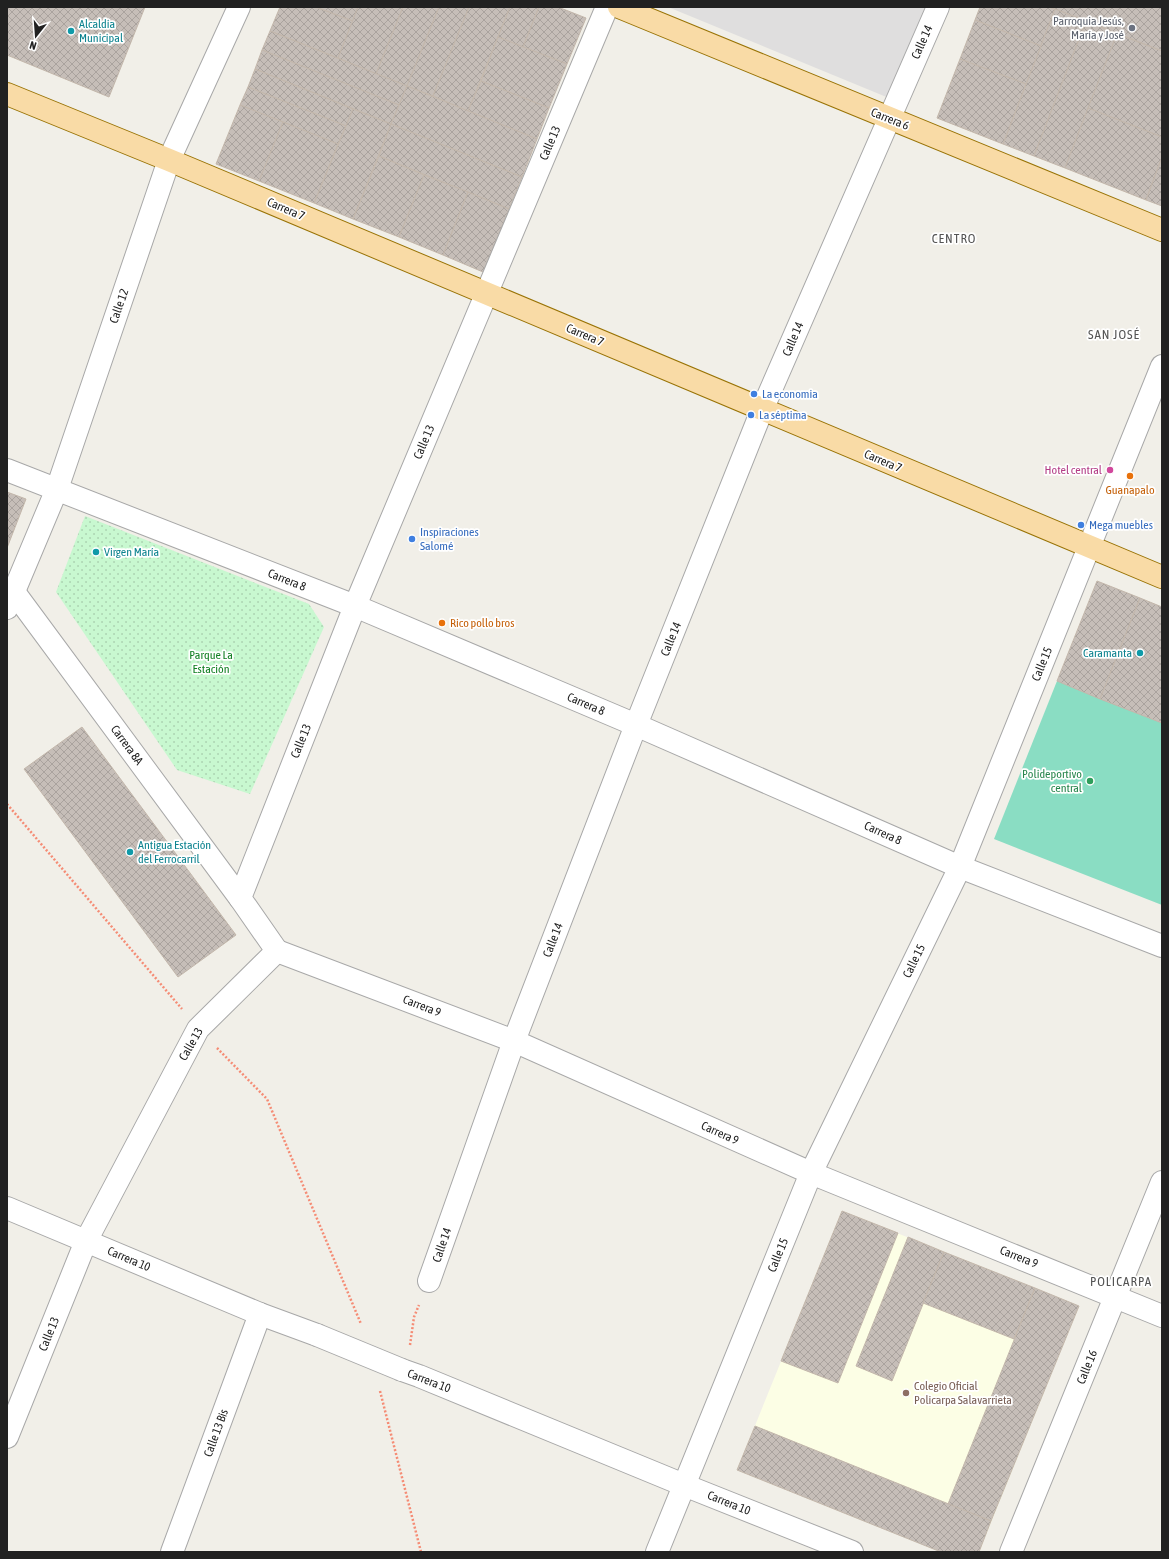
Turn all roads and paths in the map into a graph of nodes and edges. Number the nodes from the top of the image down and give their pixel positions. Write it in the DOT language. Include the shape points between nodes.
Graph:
graph roads {
  1 [pos="239,7"];
  2 [pos="607,7"];
  3 [pos="619,7"];
  4 [pos="938,7"];
  5 [pos="7,94"];
  6 [pos="888,118"];
  7 [pos="168,160"];
  8 [pos="1162,230"];
  9 [pos="486,294"];
  10 [pos="1162,366"];
  11 [pos="762,410"];
  12 [pos="7,470"];
  13 [pos="57,488"];
  14 [pos="1089,548"];
  15 [pos="1162,577"];
  16 [pos="10,600"];
  17 [pos="355,606"];
  18 [pos="636,725"];
  19 [pos="7,804"];
  20 [pos="960,867"];
  21 [pos="240,898"];
  22 [pos="1162,946"];
  23 [pos="277,951"];
  24 [pos="198,1029"];
  25 [pos="514,1041"];
  26 [pos="811,1173"];
  27 [pos="1162,1182"];
  28 [pos="7,1208"];
  29 [pos="86,1241"];
  30 [pos="429,1281"];
  31 [pos="1116,1297"];
  32 [pos="260,1314"];
  33 [pos="1162,1316"];
  34 [pos="361,1325"];
  35 [pos="410,1373"];
  36 [pos="378,1385"];
  37 [pos="7,1437"];
  38 [pos="684,1485"];
  39 [pos="172,1552"];
  40 [pos="421,1552"];
  41 [pos="657,1552"];
  42 [pos="852,1552"];
  43 [pos="1012,1552"];
  1 -- 7 [label="street, Calle 12"];
  2 -- 9 [label="street, Calle 13"];
  3 -- 6 [label="main road, Carrera 6"];
  4 -- 6 [label="street, Calle 14"];
  5 -- 7 [label="main road, Carrera 7"];
  6 -- 8 [label="main road, Carrera 6"];
  6 -- 11 [label="street, Calle 14"];
  7 -- 9 [label="main road, Carrera 7"];
  7 -- 13 [label="street, Calle 12"];
  9 -- 11 [label="main road, Carrera 7"];
  9 -- 17 [label="street, Calle 13"];
  10 -- 14 [label="street, Calle 15"];
  11 -- 14 [label="main road, Carrera 7"];
  11 -- 18 [label="street, Calle 14"];
  12 -- 13 [label="street, Carrera 8"];
  13 -- 16 [label="street, Calle 12"];
  13 -- 17 [label="street, Carrera 8"];
  14 -- 15 [label="main road, Carrera 7"];
  14 -- 20 [label="street, Calle 15"];
  16 -- 21 [label="street, Carrera 8A"];
  17 -- 18 [label="street, Carrera 8"];
  17 -- 21 [label="street, Calle 13"];
  18 -- 20 [label="street, Carrera 8"];
  18 -- 25 [label="street, Calle 14"];
  19 -- 24 [label="path"];
  20 -- 22 [label="street, Carrera 8"];
  20 -- 26 [label="street, Calle 15"];
  21 -- 23 [label="street"];
  23 -- 24 [label="street, Calle 13"];
  23 -- 25 [label="street, Carrera 9"];
  24 -- 29 [label="street, Calle 13"];
  24 -- 34 [label="path" via="267,1099"];
  25 -- 26 [label="street, Carrera 9"];
  25 -- 30 [label="street, Calle 14"];
  26 -- 31 [label="street, Carrera 9"];
  26 -- 38 [label="street, Calle 15"];
  27 -- 31 [label="street, Calle 16"];
  28 -- 29 [label="street, Carrera 10"];
  29 -- 32 [label="street, Carrera 10"];
  29 -- 37 [label="street, Calle 13"];
  30 -- 35 [label="path" via="414,1317 410,1344"];
  31 -- 33 [label="street, Carrera 9"];
  31 -- 43 [label="street, Calle 16"];
  32 -- 35 [label="street, Carrera 10, bridge"];
  32 -- 39 [label="street, Calle 13 Bis"];
  35 -- 38 [label="street, Carrera 10"];
  36 -- 40 [label="path"];
  38 -- 41 [label="street, Calle 15"];
  38 -- 42 [label="street, Carrera 10"];
}
